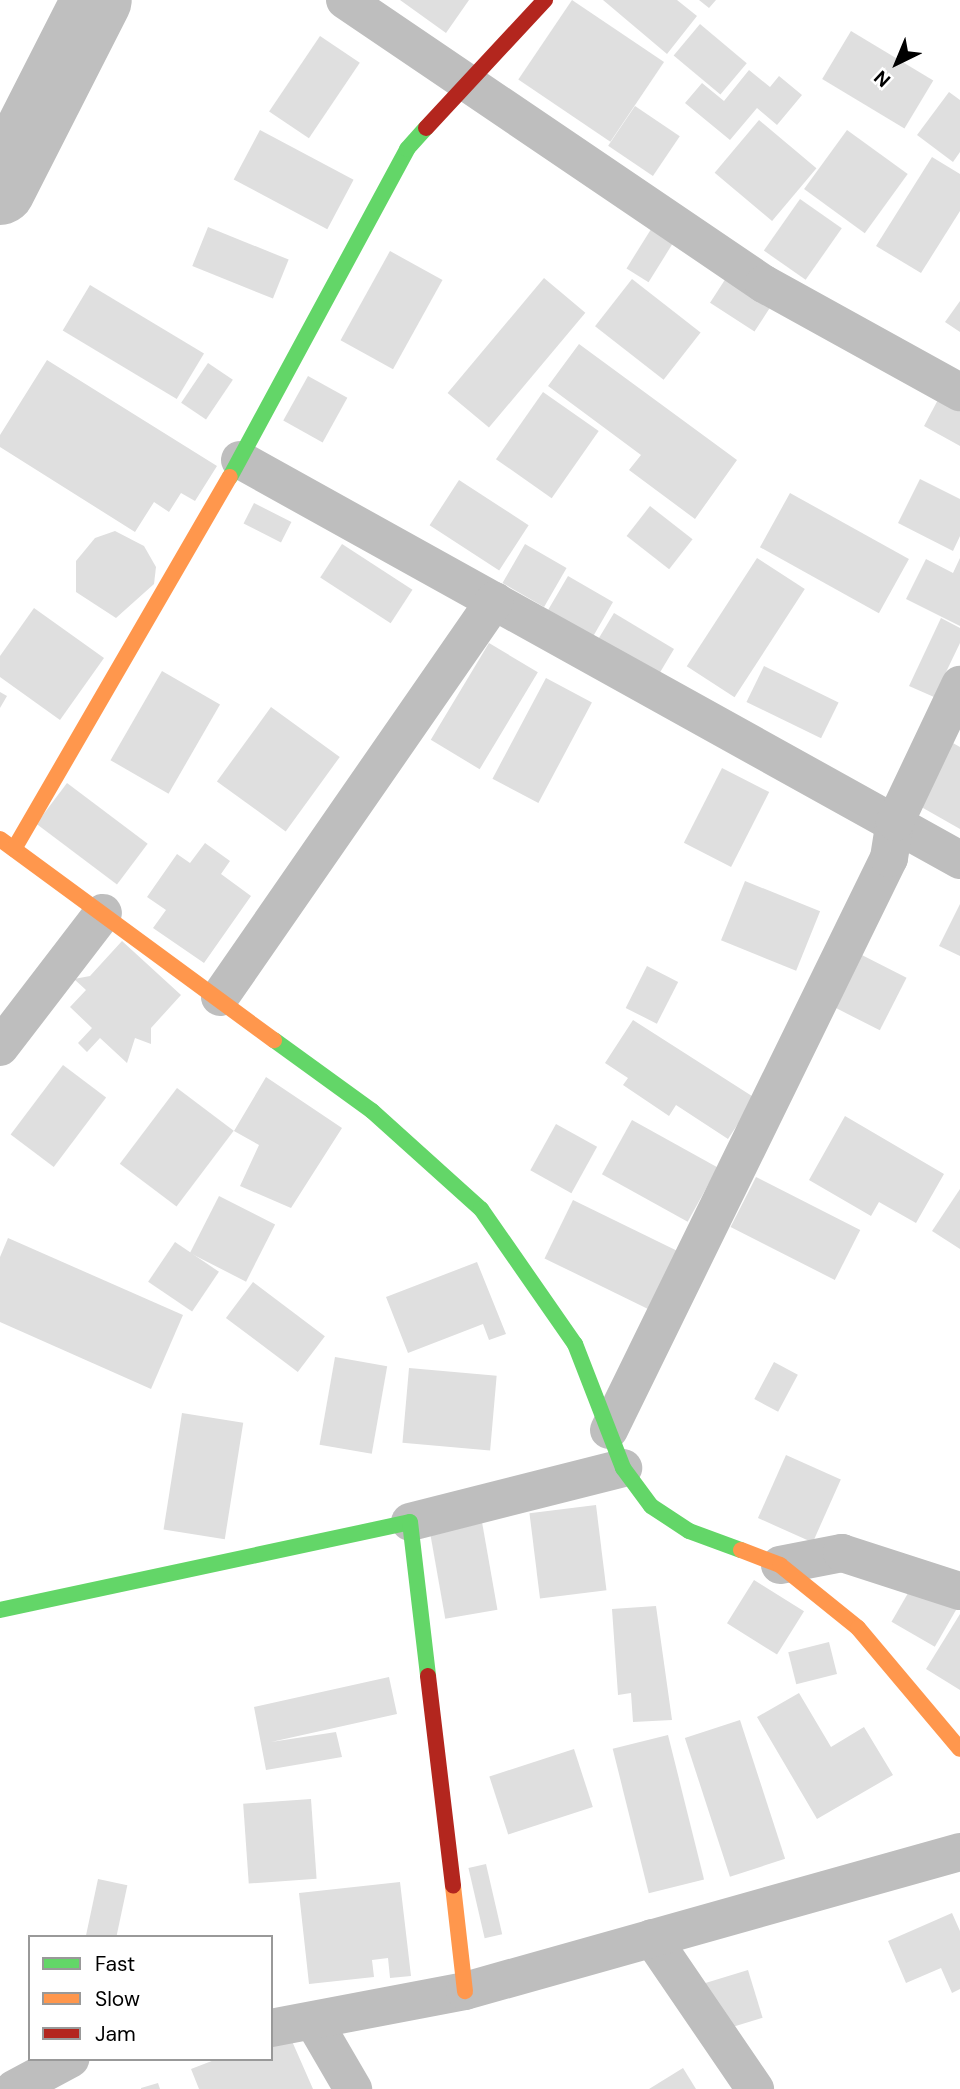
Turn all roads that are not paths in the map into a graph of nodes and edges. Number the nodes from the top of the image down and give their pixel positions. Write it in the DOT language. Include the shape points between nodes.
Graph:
graph roads {
  1 [pos="345,0"];
  2 [pos="545,0"];
  3 [pos="466,83"];
  4 [pos="960,392"];
  5 [pos="240,460"];
  6 [pos="494,601"];
  7 [pos="960,685"];
  8 [pos="895,822"];
  9 [pos="0,839"];
  10 [pos="14,849"];
  11 [pos="960,860"];
  12 [pos="103,913"];
  13 [pos="220,998"];
  14 [pos="0,1047"];
  15 [pos="609,1430"];
  16 [pos="623,1468"];
  17 [pos="411,1522"];
  18 [pos="780,1565"];
  19 [pos="960,1591"];
  20 [pos="0,1611"];
  21 [pos="960,1749"];
  22 [pos="960,1852"];
  23 [pos="652,1938"];
  24 [pos="465,1991"];
  25 [pos="314,2022"];
  26 [pos="273,2028"];
  27 [pos="66,2061"];
  28 [pos="14,2089"];
  29 [pos="353,2089"];
  30 [pos="754,2089"];
  1 -- 3 [label="street"];
  2 -- 3 [label="street"];
  3 -- 4 [label="street" via="764,284"];
  3 -- 5 [label="street" via="407,149"];
  5 -- 6 [label="street"];
  5 -- 10 [label="street"];
  6 -- 8 [label="street" via="678,709"];
  6 -- 13 [label="street"];
  7 -- 8 [label="street"];
  8 -- 11 [label="street"];
  8 -- 15 [label="street" via="890,858"];
  9 -- 10 [label="street"];
  10 -- 12 [label="street"];
  12 -- 13 [label="street"];
  12 -- 14 [label="street"];
  13 -- 15 [label="street" via="372,1111 481,1209 575,1344"];
  15 -- 16 [label="street"];
  16 -- 17 [label="street"];
  16 -- 18 [label="street" via="651,1506 689,1531"];
  17 -- 20 [label="street"];
  17 -- 24 [label="street"];
  18 -- 19 [label="street" via="842,1553"];
  18 -- 21 [label="street" via="858,1628"];
  22 -- 23 [label="street"];
  23 -- 24 [label="street"];
  23 -- 30 [label="street"];
  24 -- 25 [label="street"];
  25 -- 26 [label="street"];
  25 -- 29 [label="street"];
  27 -- 28 [label="street"];
}
